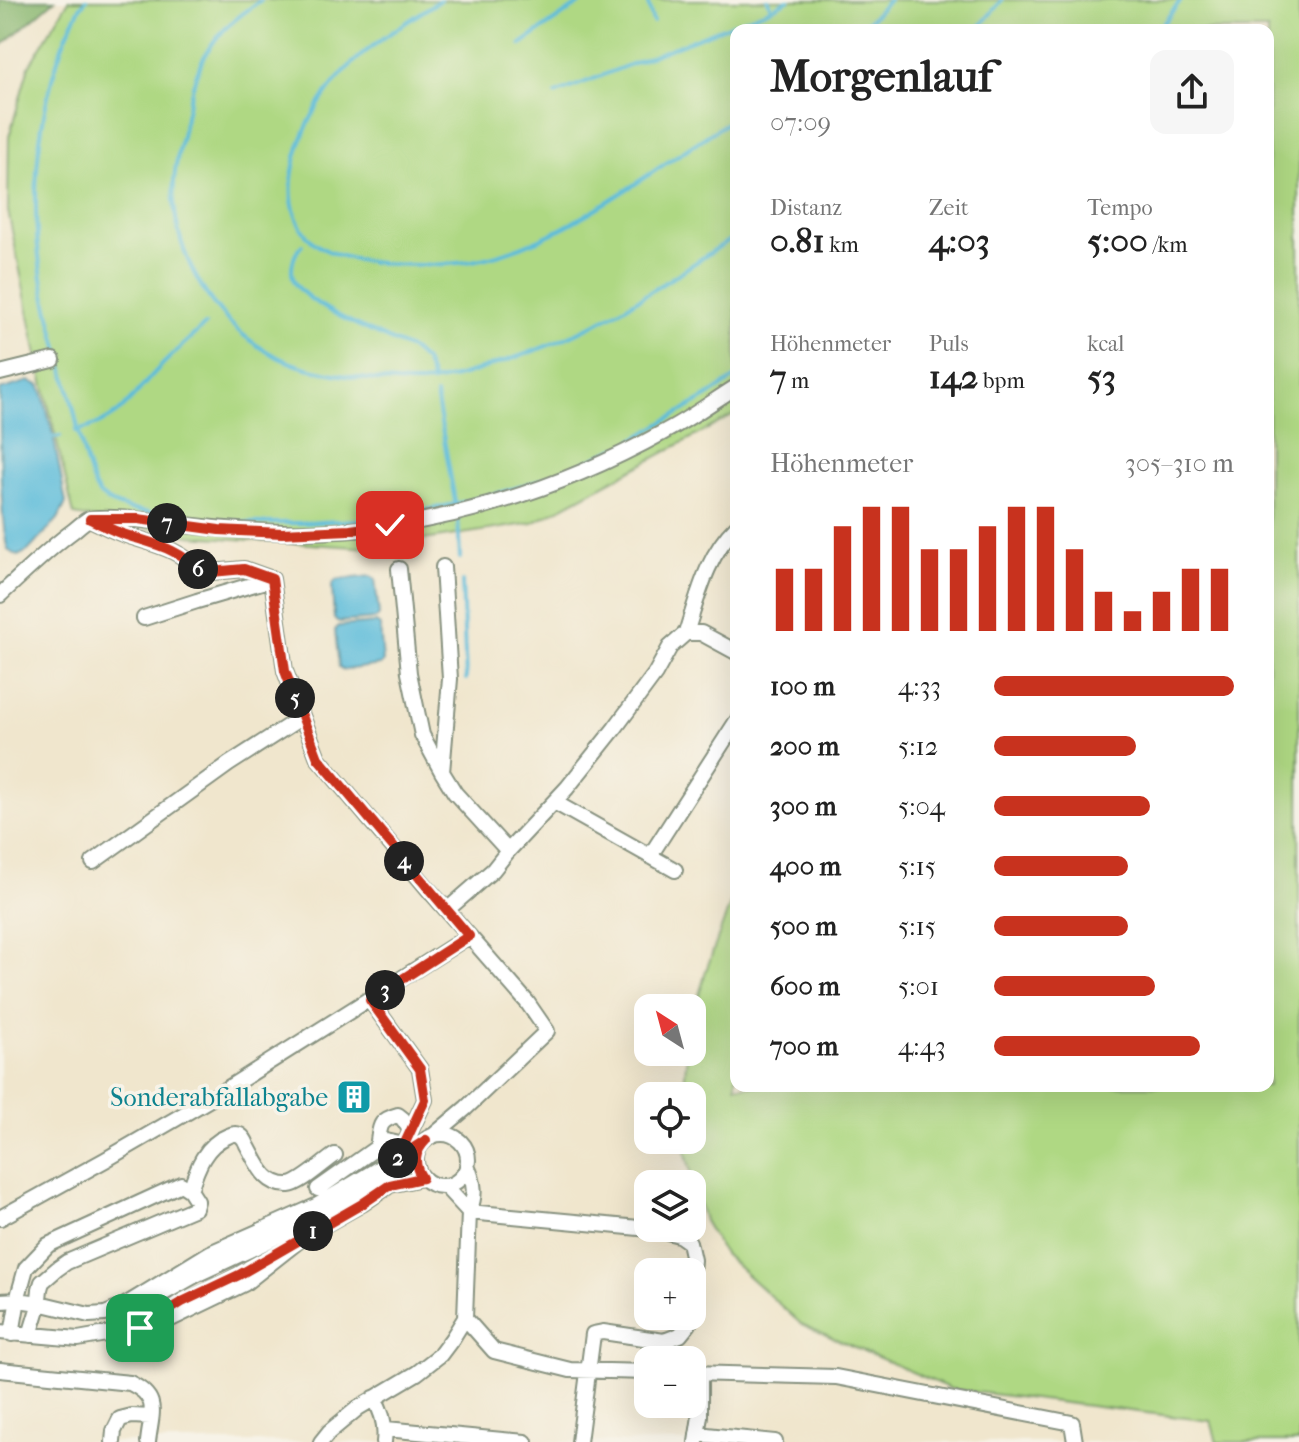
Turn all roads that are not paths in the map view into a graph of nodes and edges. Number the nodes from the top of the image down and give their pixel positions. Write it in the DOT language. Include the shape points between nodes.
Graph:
graph roads {
  1 [pos="53,360"];
  2 [pos="0,373"];
  3 [pos="730,391"];
  4 [pos="90,519"];
  5 [pos="730,534"];
  6 [pos="443,567"];
  7 [pos="399,569"];
  8 [pos="272,579"];
  9 [pos="0,595"];
  10 [pos="144,618"];
  11 [pos="686,633"];
  12 [pos="730,649"];
  13 [pos="302,717"];
  14 [pos="730,731"];
  15 [pos="442,772"];
  16 [pos="554,802"];
  17 [pos="508,851"];
  18 [pos="650,856"];
  19 [pos="93,862"];
  20 [pos="675,870"];
  21 [pos="447,910"];
  22 [pos="469,936"];
  23 [pos="370,1000"];
  24 [pos="466,1108"];
  25 [pos="430,1137"];
  26 [pos="462,1143"];
  27 [pos="404,1145"];
  28 [pos="377,1147"];
  29 [pos="335,1155"];
  30 [pos="467,1166"];
  31 [pos="422,1178"];
  32 [pos="445,1186"];
  33 [pos="318,1189"];
  34 [pos="190,1190"];
  35 [pos="469,1212"];
  36 [pos="0,1218"];
  37 [pos="693,1258"];
  38 [pos="18,1300"];
  39 [pos="0,1301"];
  40 [pos="39,1303"];
  41 [pos="465,1318"];
  42 [pos="684,1330"];
  43 [pos="6,1333"];
  44 [pos="30,1335"];
  45 [pos="0,1370"];
  46 [pos="587,1370"];
  47 [pos="634,1372"];
  48 [pos="706,1373"];
  49 [pos="374,1398"];
  50 [pos="150,1417"];
  51 [pos="700,1418"];
  52 [pos="385,1435"];
  53 [pos="696,1438"];
  54 [pos="113,1442"];
  55 [pos="148,1442"];
  56 [pos="321,1442"];
  57 [pos="525,1442"];
  58 [pos="579,1442"];
  59 [pos="775,1442"];
  60 [pos="1075,1442"];
  1 -- 2 [label="lane"];
  3 -- 4 [label="lane" via="610,460 504,501 443,516 350,530 282,533"];
  4 -- 8 [label="lane" via="181,554 201,573 244,569"];
  4 -- 9 [label="lane"];
  5 -- 11 [label="lane" via="709,566"];
  6 -- 15 [label="lane" via="450,679"];
  7 -- 15 [label="lane" via="420,726"];
  8 -- 10 [label="lane"];
  8 -- 13 [label="lane" via="285,671"];
  11 -- 12 [label="lane" via="701,633"];
  11 -- 16 [label="lane"];
  13 -- 19 [label="lane"];
  13 -- 21 [label="lane" via="318,758"];
  14 -- 18 [label="lane"];
  15 -- 17 [label="lane"];
  16 -- 17 [label="lane"];
  16 -- 18 [label="lane"];
  17 -- 21 [label="lane"];
  18 -- 20 [label="lane"];
  21 -- 22 [label="lane"];
  22 -- 23 [label="lane"];
  22 -- 24 [label="lane" via="547,1031"];
  23 -- 27 [label="lane" via="420,1069 425,1100"];
  23 -- 36 [label="lane" via="217,1095"];
  24 -- 25 [label="lane"];
  24 -- 26 [label="lane"];
  25 -- 26 [label="lane" via="449,1135"];
  25 -- 27 [label="lane"];
  25 -- 31 [label="lane" via="416,1154"];
  26 -- 30 [label="lane"];
  27 -- 28 [label="lane" via="386,1141"];
  27 -- 28 [label="lane" via="403,1119 398,1115 382,1123"];
  27 -- 40 [label="lane" via="316,1206 210,1253 122,1307 89,1315"];
  28 -- 33 [label="lane"];
  29 -- 34 [label="lane" via="294,1184 284,1185 264,1176 240,1135 233,1134 210,1147"];
  30 -- 32 [label="lane" via="459,1180"];
  30 -- 35 [label="lane" via="474,1198"];
  31 -- 32 [label="lane"];
  31 -- 44 [label="lane" via="390,1185 305,1236 244,1284 169,1320 78,1339"];
  32 -- 35 [label="lane"];
  34 -- 38 [label="lane" via="181,1184 48,1245 26,1268"];
  34 -- 40 [label="lane" via="195,1208 67,1262 42,1282"];
  35 -- 37 [label="lane" via="660,1230 689,1242"];
  35 -- 41 [label="lane"];
  38 -- 39 [label="lane"];
  38 -- 40 [label="lane"];
  38 -- 43 [label="lane"];
  40 -- 44 [label="lane"];
  41 -- 46 [label="lane" via="494,1351"];
  41 -- 49 [label="lane" via="440,1355"];
  42 -- 46 [label="lane" via="664,1341 593,1334"];
  43 -- 44 [label="lane"];
  45 -- 50 [label="lane" via="130,1383 144,1389 152,1404"];
  46 -- 47 [label="lane"];
  46 -- 58 [label="lane"];
  48 -- 60 [label="lane" via="836,1377 1072,1423"];
  49 -- 52 [label="lane"];
  49 -- 56 [label="lane"];
  50 -- 54 [label="lane" via="120,1419"];
  50 -- 55 [label="lane"];
  51 -- 53 [label="lane"];
  52 -- 57 [label="lane"];
  53 -- 59 [label="lane"];
}
